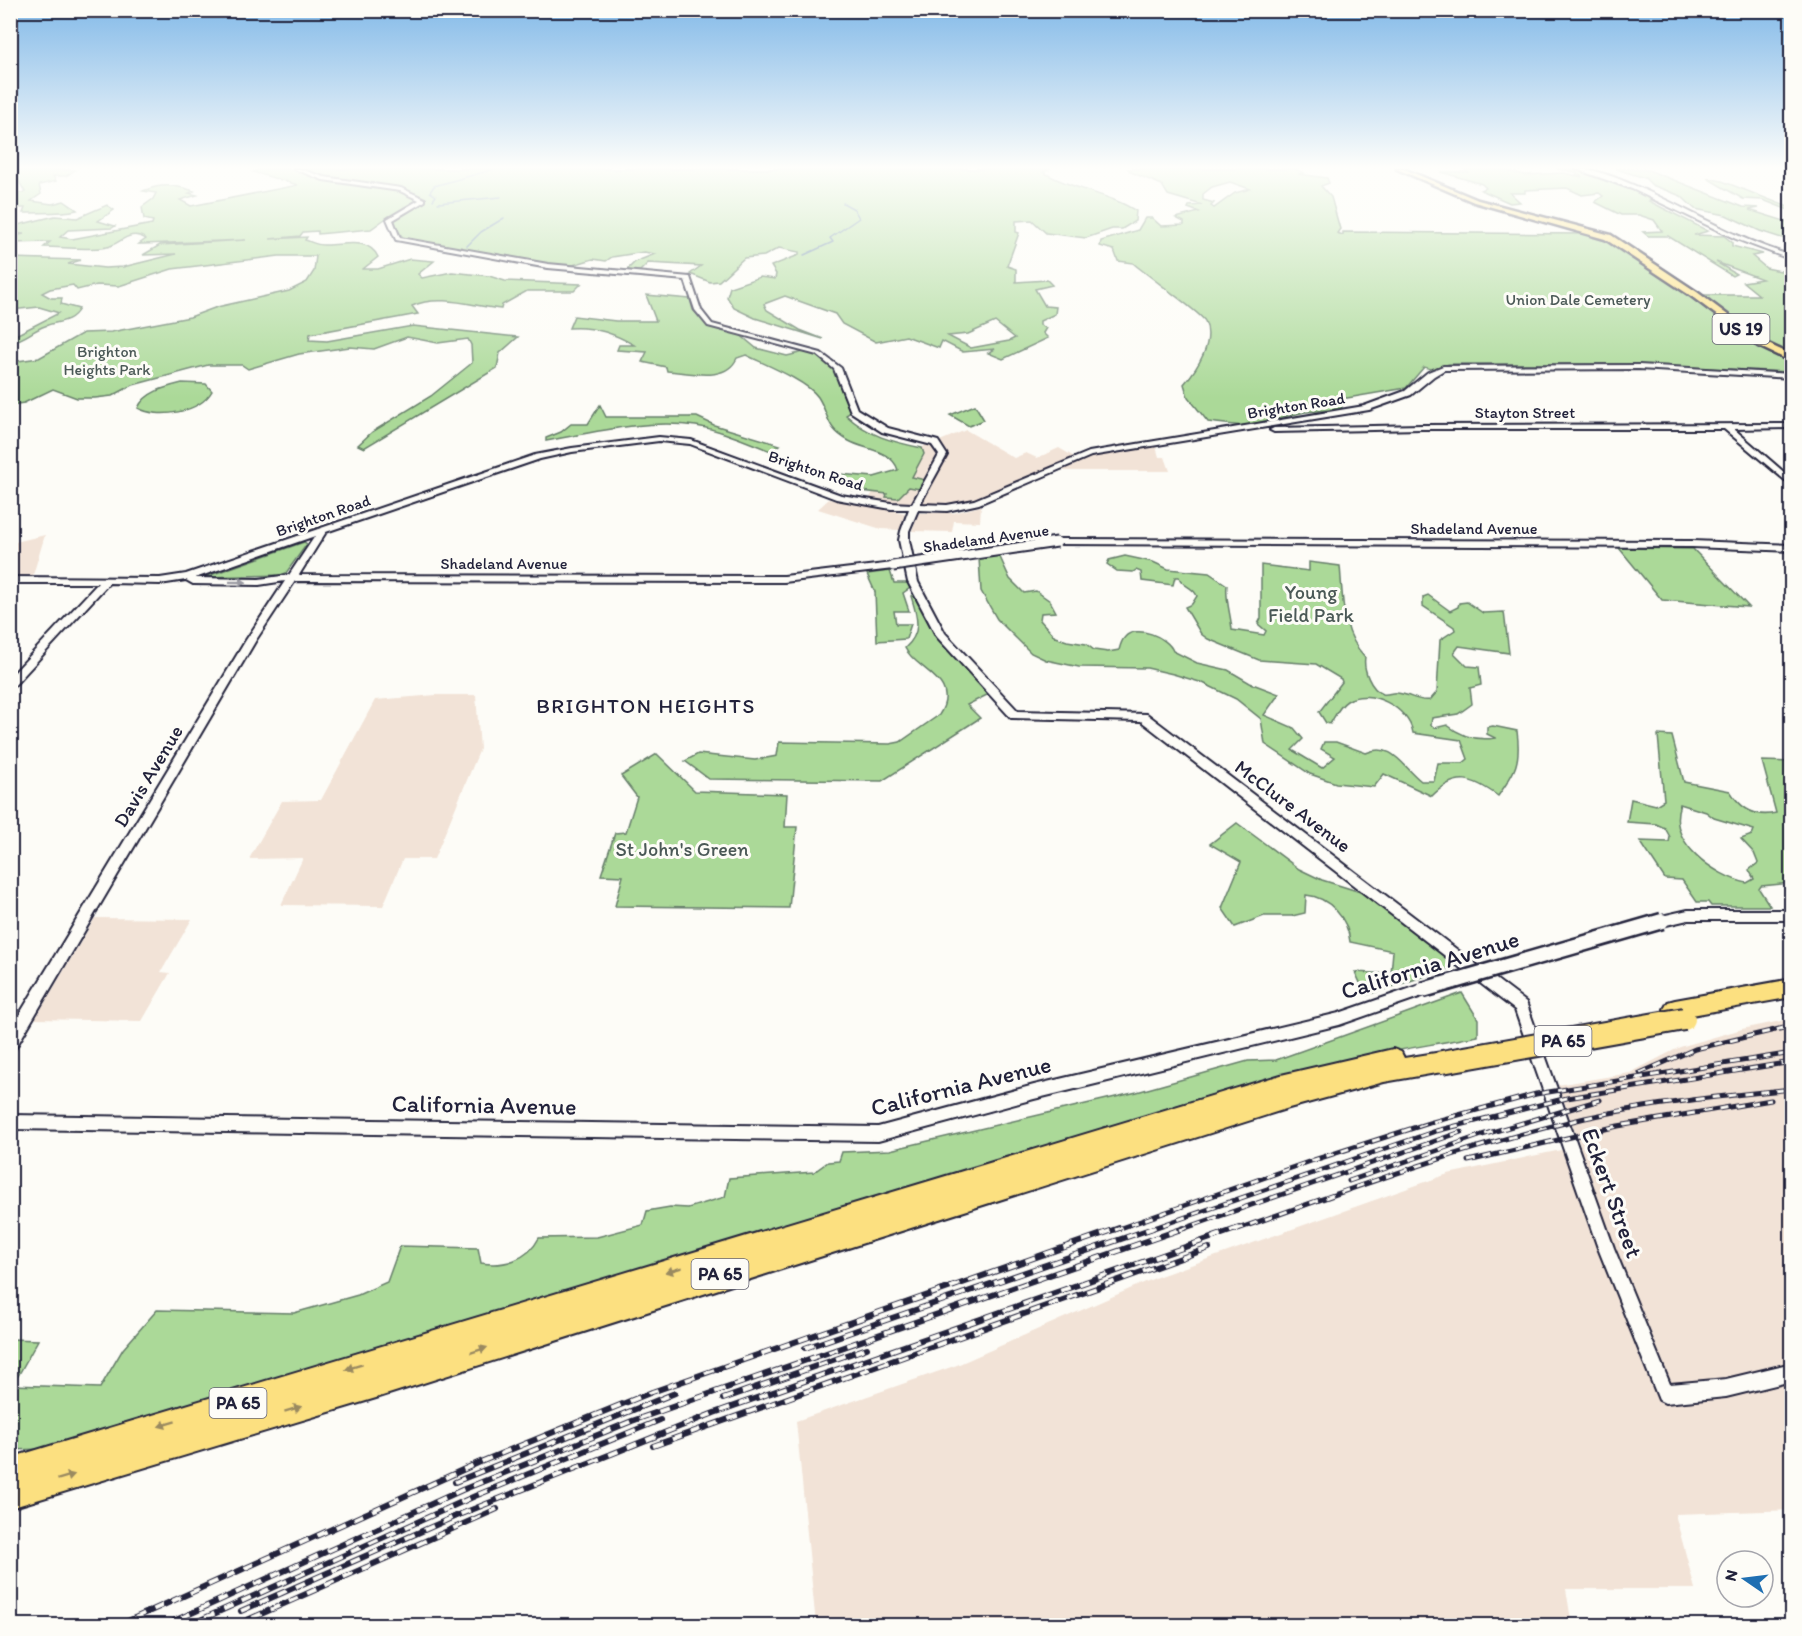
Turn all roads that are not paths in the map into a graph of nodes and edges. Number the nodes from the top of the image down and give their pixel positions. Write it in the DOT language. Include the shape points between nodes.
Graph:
graph roads {
  1 [pos="432,245"];
  2 [pos="1621,245"];
  3 [pos="1759,245"];
  4 [pos="1791,258"];
  5 [pos="1791,359"];
  6 [pos="1791,376"];
  7 [pos="1259,426"];
  8 [pos="1726,426"];
  9 [pos="1791,426"];
  10 [pos="1791,484"];
  11 [pos="914,508"];
  12 [pos="323,531"];
  13 [pos="1791,548"];
  14 [pos="188,577"];
  15 [pos="290,578"];
  16 [pos="10,580"];
  17 [pos="106,581"];
  18 [pos="10,684"];
  19 [pos="1791,915"];
  20 [pos="1791,988"];
  21 [pos="1791,1000"];
  22 [pos="1521,1005"];
  23 [pos="1679,1014"];
  24 [pos="10,1044"];
  25 [pos="1439,1057"];
  26 [pos="10,1122"];
  27 [pos="1791,1372"];
  28 [pos="67,1454"];
  29 [pos="10,1461"];
  30 [pos="16,1489"];
  1 -- 11 [label="street" via="548,267 689,278 698,310 710,325 819,354 837,368 854,410 885,430 935,443 943,455"];
  2 -- 5 [label="main road, US 19" via="1756,340"];
  3 -- 4 [label="street"];
  6 -- 7 [label="street, Brighton Road" via="1639,368 1443,368 1408,393 1384,403"];
  7 -- 8 [label="street, Stayton Street" via="1272,430"];
  7 -- 11 [label="street, Brighton Road" via="1089,454 976,502 947,508"];
  8 -- 9 [label="street, Stayton Street"];
  8 -- 10 [label="street"];
  11 -- 12 [label="street, Brighton Road" via="839,496 699,444 659,439 538,457"];
  11 -- 22 [label="street, McClure Avenue" via="904,540 914,587 940,635 1015,715 1143,717"];
  12 -- 14 [label="street, Brighton Road"];
  12 -- 15 [label="street, Davis Avenue"];
  13 -- 15 [label="street, Shadeland Avenue, bridge" via="1682,543 1057,542 784,579"];
  14 -- 15 [label="street, Shadeland Avenue, one-way" via="193,581 259,582"];
  14 -- 17 [label="street, Brighton Road"];
  15 -- 24 [label="street, Davis Avenue"];
  16 -- 17 [label="street, Brighton Road"];
  17 -- 18 [label="street"];
  19 -- 26 [label="street, California Avenue, bridge" via="1688,915 1662,921 1424,990 1339,1019 878,1134"];
  20 -- 23 [label="highway, PA 65"];
  21 -- 23 [label="highway, PA 65"];
  22 -- 27 [label="street, Eckert Street" via="1606,1248 1665,1394 1726,1388"];
  23 -- 25 [label="highway, PA 65, bridge"];
  25 -- 28 [label="highway, PA 65, one-way" via="1368,1063 1281,1085"];
  30 -- 25 [label="highway, PA 65, one-way" via="376,1384 1289,1097"];
  28 -- 29 [label="highway"];
  28 -- 30 [label="highway, PA 65"];
}
